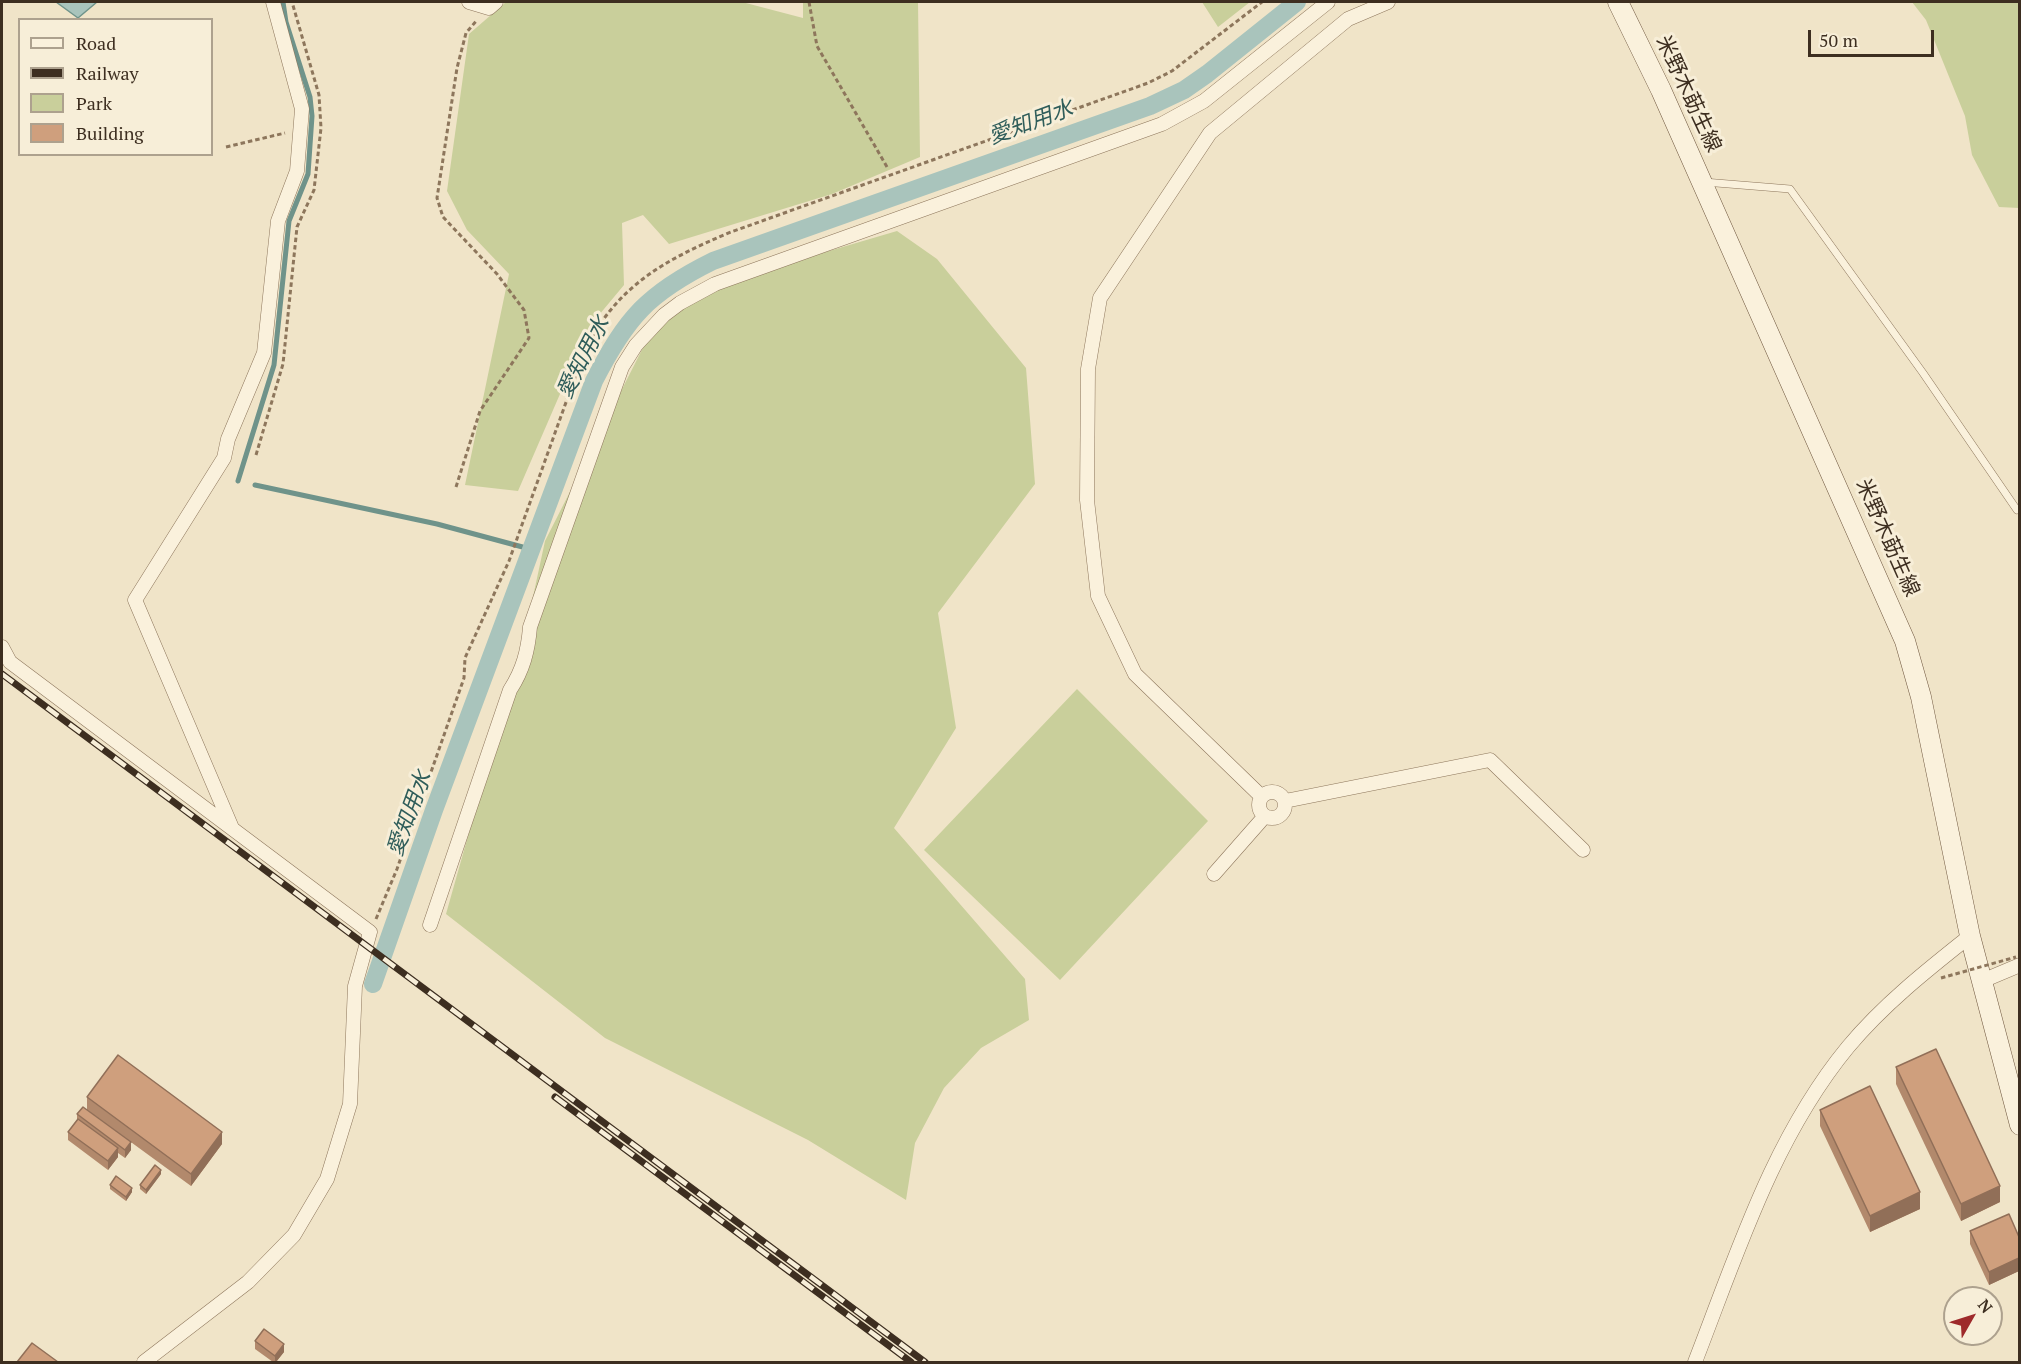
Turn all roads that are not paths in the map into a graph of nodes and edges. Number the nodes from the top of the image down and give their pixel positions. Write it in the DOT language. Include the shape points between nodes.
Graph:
graph roads {
  1 [pos="273,2"];
  2 [pos="469,2"];
  3 [pos="1328,2"];
  4 [pos="1388,2"];
  5 [pos="1618,2"];
  6 [pos="492,5"];
  7 [pos="1702,182"];
  8 [pos="2017,510"];
  9 [pos="2,646"];
  10 [pos="1261,796"];
  11 [pos="1285,801"];
  12 [pos="1265,816"];
  13 [pos="233,830"];
  14 [pos="1583,850"];
  15 [pos="1214,874"];
  16 [pos="430,925"];
  17 [pos="1970,936"];
  18 [pos="2018,961"];
  19 [pos="1982,981"];
  20 [pos="2019,1125"];
  21 [pos="144,1362"];
  22 [pos="1695,1362"];
  1 -- 13 [label="street" via="302,110 297,171 278,221 264,353 228,439 224,458 135,600"];
  2 -- 6 [label="street"];
  3 -- 16 [label="street" via="1204,102 1162,124 715,284 680,303 655,324 636,345 615,383 530,627 520,674 510,690"];
  4 -- 10 [label="street" via="1348,19 1210,133 1100,298 1088,369 1087,500 1098,596 1135,674"];
  5 -- 7 [label="main road, 米野木莇生線"];
  7 -- 8 [label="lane" via="1790,189"];
  7 -- 17 [label="main road, 米野木莇生線" via="1905,641 1921,697"];
  9 -- 13 [label="street" via="10,662"];
  10 -- 11 [label="street" via="1272,791"];
  10 -- 12 [label="street" via="1259,809"];
  11 -- 12 [label="street" via="1278,816"];
  11 -- 14 [label="street" via="1490,760"];
  12 -- 15 [label="street"];
  13 -- 21 [label="street" via="370,932 355,986 350,1104 327,1179 294,1235 248,1282"];
  17 -- 19 [label="main road, 米野木莇生線"];
  17 -- 22 [label="street" via="1922,975 1848,1048 1788,1135"];
  18 -- 19 [label="street"];
  19 -- 20 [label="main road, 米野木莇生線"];
}
